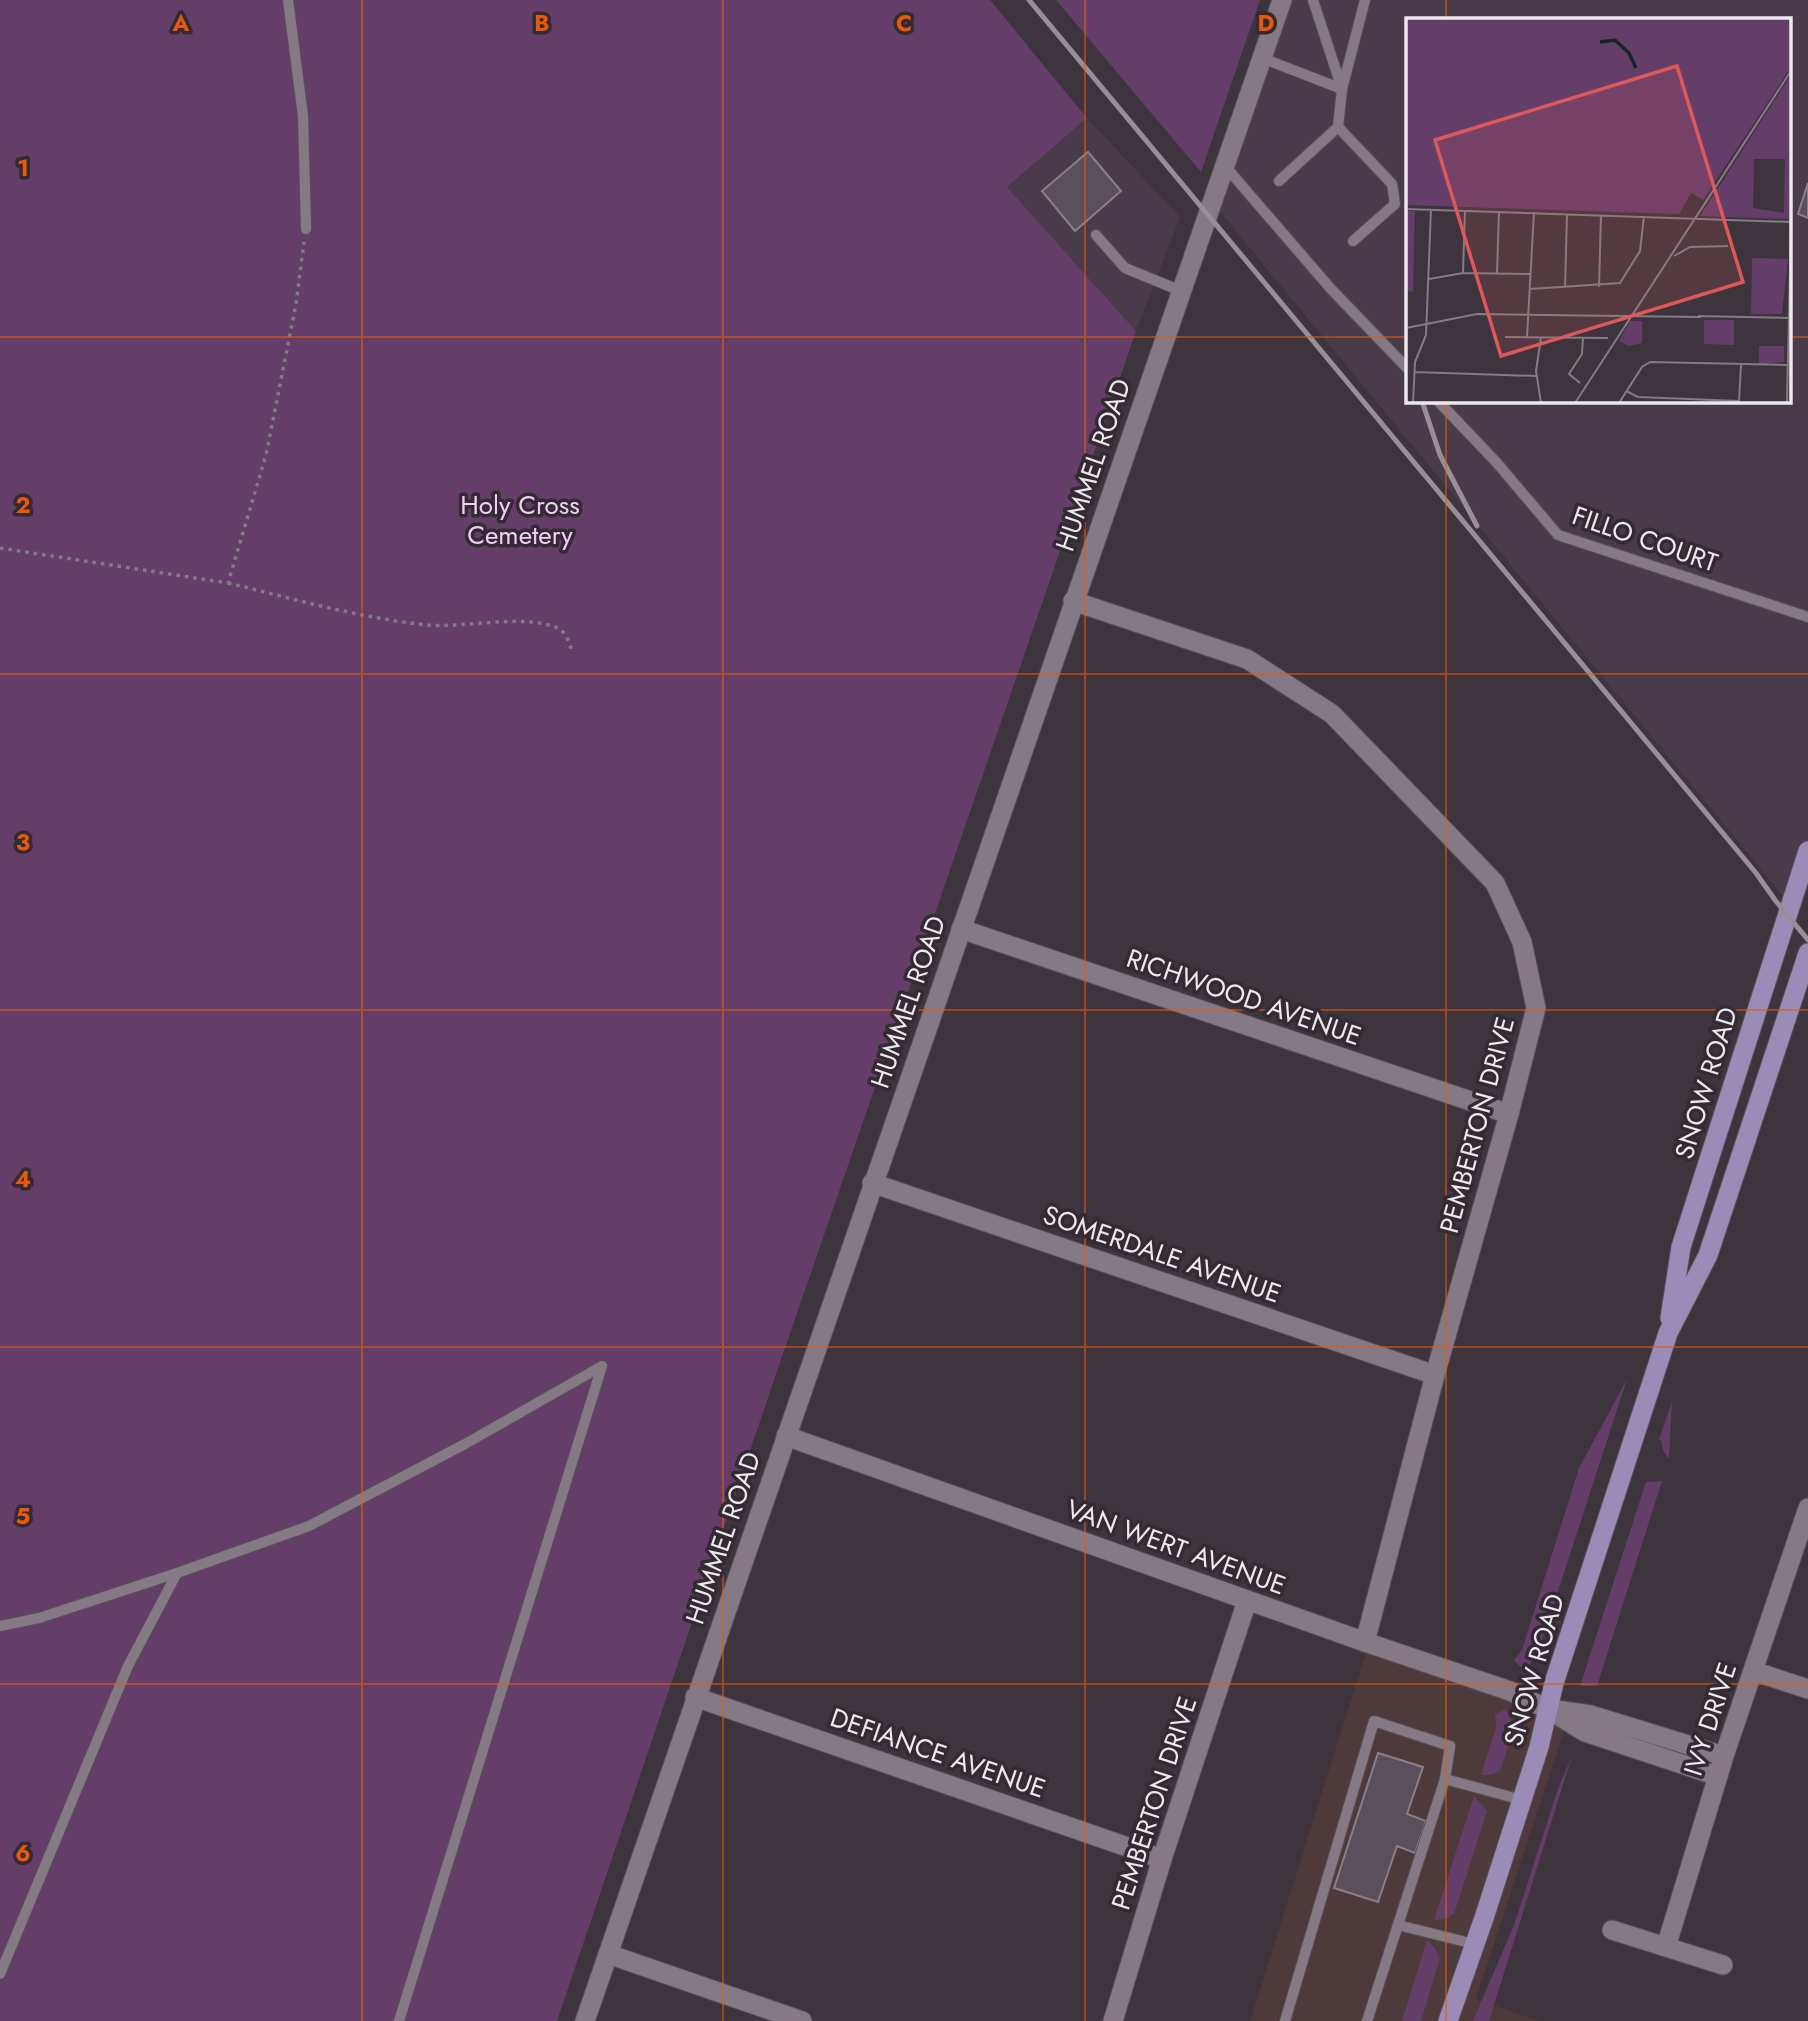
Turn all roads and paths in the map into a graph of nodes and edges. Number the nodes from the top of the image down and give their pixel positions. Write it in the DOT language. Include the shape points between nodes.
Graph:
graph roads {
  1 [pos="288,0"];
  2 [pos="1282,0"];
  3 [pos="1313,0"];
  4 [pos="1365,0"];
  5 [pos="1262,58"];
  6 [pos="1342,89"];
  7 [pos="1338,127"];
  8 [pos="1225,166"];
  9 [pos="1279,181"];
  10 [pos="306,229"];
  11 [pos="1096,235"];
  12 [pos="1353,241"];
  13 [pos="1181,291"];
  14 [pos="1406,367"];
  15 [pos="1439,402"];
  16 [pos="0,548"];
  17 [pos="228,583"];
  18 [pos="1073,601"];
  19 [pos="1808,617"];
  20 [pos="572,652"];
  21 [pos="1808,851"];
  22 [pos="961,929"];
  23 [pos="1808,953"];
  24 [pos="1509,1114"];
  25 [pos="872,1183"];
  26 [pos="1668,1333"];
  27 [pos="1435,1375"];
  28 [pos="786,1436"];
  29 [pos="1808,1508"];
  30 [pos="177,1573"];
  31 [pos="1247,1601"];
  32 [pos="0,1626"];
  33 [pos="1364,1642"];
  34 [pos="1753,1671"];
  35 [pos="1808,1689"];
  36 [pos="695,1698"];
  37 [pos="1548,1709"];
  38 [pos="1724,1756"];
  39 [pos="1718,1776"];
  40 [pos="1445,1779"];
  41 [pos="1522,1800"];
  42 [pos="1163,1858"];
  43 [pos="1398,1925"];
  44 [pos="1612,1930"];
  45 [pos="1474,1944"];
  46 [pos="1666,1947"];
  47 [pos="608,1954"];
  48 [pos="1723,1965"];
  49 [pos="0,1974"];
  50 [pos="399,2021"];
  51 [pos="585,2021"];
  52 [pos="802,2021"];
  53 [pos="1113,2021"];
  54 [pos="1285,2021"];
  55 [pos="1367,2021"];
  56 [pos="1448,2021"];
  1 -- 10 [label="lane" via="303,116"];
  2 -- 5 [label="street, HUMMEL ROAD"];
  3 -- 6 [label="lane"];
  4 -- 6 [label="lane"];
  5 -- 6 [label="lane"];
  5 -- 8 [label="street, HUMMEL ROAD"];
  6 -- 7 [label="lane"];
  7 -- 9 [label="lane"];
  7 -- 12 [label="lane" via="1392,184 1395,204"];
  8 -- 13 [label="street, HUMMEL ROAD"];
  8 -- 14 [label="lane" via="1331,289"];
  10 -- 17 [label="path" via="267,455"];
  11 -- 13 [label="lane" via="1125,268"];
  13 -- 18 [label="street, HUMMEL ROAD"];
  15 -- 19 [label="lane, FILLO COURT" via="1558,535"];
  16 -- 17 [label="path"];
  17 -- 20 [label="path" via="382,620 431,625 539,623 559,628 569,639"];
  18 -- 22 [label="street, HUMMEL ROAD"];
  18 -- 24 [label="street, PEMBERTON DRIVE" via="1247,659 1332,714 1495,883 1522,942 1535,1008"];
  21 -- 26 [label="main road, SNOW ROAD" via="1681,1247"];
  22 -- 24 [label="street, RICHWOOD AVENUE"];
  22 -- 25 [label="street, HUMMEL ROAD"];
  23 -- 26 [label="main road, SNOW ROAD" via="1708,1255"];
  24 -- 27 [label="street, PEMBERTON DRIVE"];
  25 -- 27 [label="street, SOMERDALE AVENUE"];
  25 -- 28 [label="street, HUMMEL ROAD"];
  26 -- 37 [label="main road, SNOW ROAD"];
  27 -- 33 [label="street, PEMBERTON DRIVE"];
  28 -- 31 [label="street, VAN WERT AVENUE"];
  28 -- 36 [label="street, HUMMEL ROAD"];
  29 -- 34 [label="street, IVY DRIVE"];
  30 -- 32 [label="lane" via="39,1618"];
  30 -- 49 [label="lane" via="128,1666"];
  30 -- 50 [label="lane" via="309,1526 602,1366"];
  31 -- 33 [label="street, VAN WERT AVENUE"];
  31 -- 42 [label="street, PEMBERTON DRIVE"];
  33 -- 37 [label="street, VAN WERT AVENUE"];
  34 -- 35 [label="street"];
  34 -- 38 [label="street, IVY DRIVE"];
  36 -- 42 [label="street, DEFIANCE AVENUE"];
  36 -- 47 [label="street, HUMMEL ROAD"];
  37 -- 38 [label="street, VAN WERT AVENUE" via="1591,1715"];
  37 -- 39 [label="street, VAN WERT AVENUE" via="1585,1732"];
  37 -- 41 [label="main road, SNOW ROAD"];
  38 -- 39 [label="street, IVY DRIVE"];
  39 -- 46 [label="street, IVY DRIVE"];
  40 -- 41 [label="lane"];
  40 -- 43 [label="lane"];
  40 -- 54 [label="lane" via="1450,1746 1374,1721"];
  41 -- 45 [label="main road, SNOW ROAD"];
  42 -- 53 [label="street, PEMBERTON DRIVE"];
  43 -- 45 [label="lane"];
  43 -- 55 [label="lane"];
  44 -- 46 [label="street"];
  45 -- 56 [label="main road, SNOW ROAD"];
  46 -- 48 [label="street"];
  47 -- 51 [label="street, HUMMEL ROAD"];
  47 -- 52 [label="street"];
}
